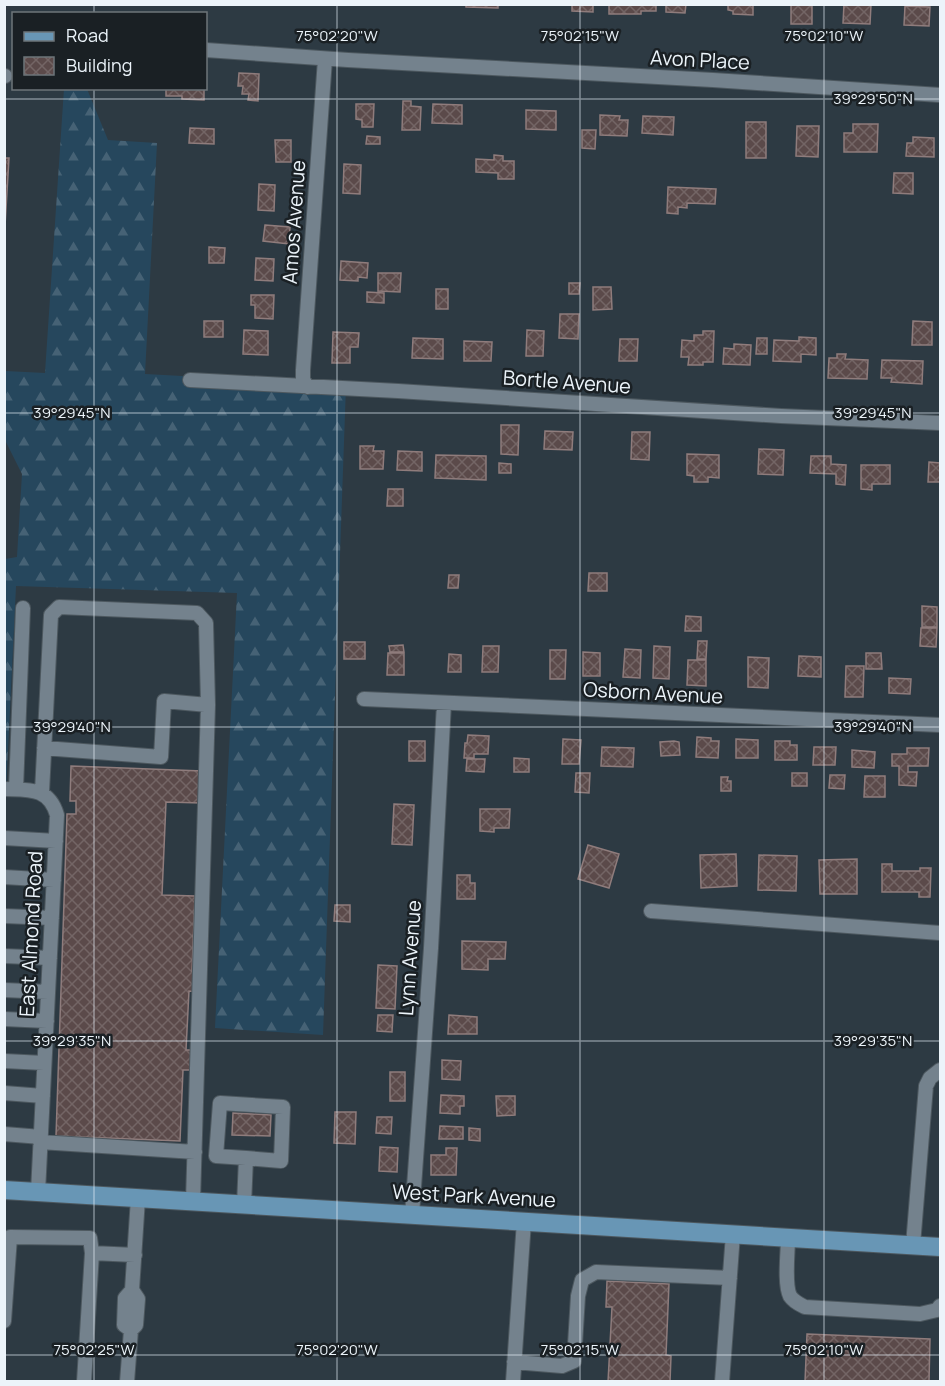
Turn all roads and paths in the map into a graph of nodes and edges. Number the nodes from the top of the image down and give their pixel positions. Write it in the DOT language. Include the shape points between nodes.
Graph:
graph roads {
  1 [pos="207,50"];
  2 [pos="325,59"];
  3 [pos="940,95"];
  4 [pos="190,380"];
  5 [pos="308,387"];
  6 [pos="940,423"];
  7 [pos="23,608"];
  8 [pos="364,699"];
  9 [pos="444,703"];
  10 [pos="208,705"];
  11 [pos="940,725"];
  12 [pos="44,748"];
  13 [pos="10,789"];
  14 [pos="42,792"];
  15 [pos="4,838"];
  16 [pos="56,841"];
  17 [pos="4,878"];
  18 [pos="54,880"];
  19 [pos="651,910"];
  20 [pos="4,916"];
  21 [pos="52,918"];
  22 [pos="940,933"];
  23 [pos="4,956"];
  24 [pos="50,958"];
  25 [pos="4,990"];
  26 [pos="48,992"];
  27 [pos="4,1019"];
  28 [pos="47,1021"];
  29 [pos="4,1061"];
  30 [pos="45,1063"];
  31 [pos="940,1070"];
  32 [pos="4,1093"];
  33 [pos="43,1096"];
  34 [pos="4,1134"];
  35 [pos="41,1140"];
  36 [pos="195,1152"];
  37 [pos="246,1158"];
  38 [pos="4,1190"];
  39 [pos="38,1192"];
  40 [pos="138,1198"];
  41 [pos="194,1201"];
  42 [pos="244,1204"];
  43 [pos="412,1215"];
  44 [pos="524,1221"];
  45 [pos="734,1234"];
  46 [pos="788,1238"];
  47 [pos="914,1245"];
  48 [pos="940,1247"];
  49 [pos="92,1252"];
  50 [pos="135,1255"];
  51 [pos="730,1278"];
  52 [pos="940,1306"];
  53 [pos="4,1321"];
  54 [pos="514,1362"];
  55 [pos="84,1382"];
  56 [pos="126,1382"];
  57 [pos="513,1382"];
  58 [pos="722,1382"];
  1 -- 2 [label="street, Avon Place"];
  2 -- 3 [label="street, Avon Place"];
  2 -- 5 [label="street, Amos Avenue" via="303,370"];
  4 -- 5 [label="street, Bortle Avenue"];
  5 -- 6 [label="street, Bortle Avenue"];
  7 -- 13 [label="street"];
  8 -- 9 [label="street, Osborn Avenue"];
  9 -- 11 [label="street, Osborn Avenue"];
  9 -- 43 [label="street, Lynn Avenue"];
  10 -- 12 [label="street" via="164,701 161,757"];
  10 -- 12 [label="street" via="206,623 197,613 59,607 51,615"];
  10 -- 36 [label="street"];
  12 -- 14 [label="street"];
  13 -- 14 [label="street"];
  14 -- 16 [label="street, East Almond Road" via="57,815"];
  15 -- 16 [label="street"];
  16 -- 18 [label="street, East Almond Road"];
  17 -- 18 [label="street"];
  18 -- 21 [label="street, East Almond Road"];
  19 -- 22 [label="street"];
  20 -- 21 [label="street"];
  21 -- 24 [label="street, East Almond Road"];
  23 -- 24 [label="street"];
  24 -- 26 [label="street, East Almond Road"];
  25 -- 26 [label="street"];
  26 -- 28 [label="street, East Almond Road"];
  27 -- 28 [label="street"];
  28 -- 30 [label="street, East Almond Road"];
  29 -- 30 [label="street"];
  30 -- 33 [label="street, East Almond Road"];
  31 -- 47 [label="street" via="926,1086"];
  32 -- 33 [label="street"];
  33 -- 35 [label="street, East Almond Road"];
  34 -- 35 [label="street"];
  35 -- 36 [label="street"];
  35 -- 39 [label="street, East Almond Road"];
  36 -- 41 [label="street"];
  37 -- 37 [label="street" via="216,1156 220,1102 283,1107 281,1161"];
  37 -- 42 [label="street"];
  38 -- 39 [label="main road, West Park Avenue"];
  39 -- 40 [label="main road, West Park Avenue"];
  40 -- 41 [label="main road, West Park Avenue"];
  40 -- 50 [label="street"];
  41 -- 42 [label="main road, West Park Avenue"];
  42 -- 43 [label="main road, West Park Avenue"];
  43 -- 44 [label="main road, West Park Avenue"];
  44 -- 45 [label="main road, West Park Avenue"];
  44 -- 54 [label="street"];
  45 -- 46 [label="main road, West Park Avenue"];
  45 -- 51 [label="street"];
  46 -- 47 [label="main road, West Park Avenue"];
  46 -- 52 [label="street" via="788,1289 796,1303 805,1308 920,1314"];
  47 -- 48 [label="main road, West Park Avenue"];
  49 -- 50 [label="street"];
  49 -- 53 [label="street" via="90,1239 10,1237"];
  49 -- 55 [label="street"];
  50 -- 56 [label="street" via="132,1290 138,1299 136,1325 130,1330"];
  51 -- 54 [label="street" via="596,1272 582,1280 578,1296 574,1361 562,1366"];
  51 -- 58 [label="street"];
  54 -- 57 [label="street"];
}
